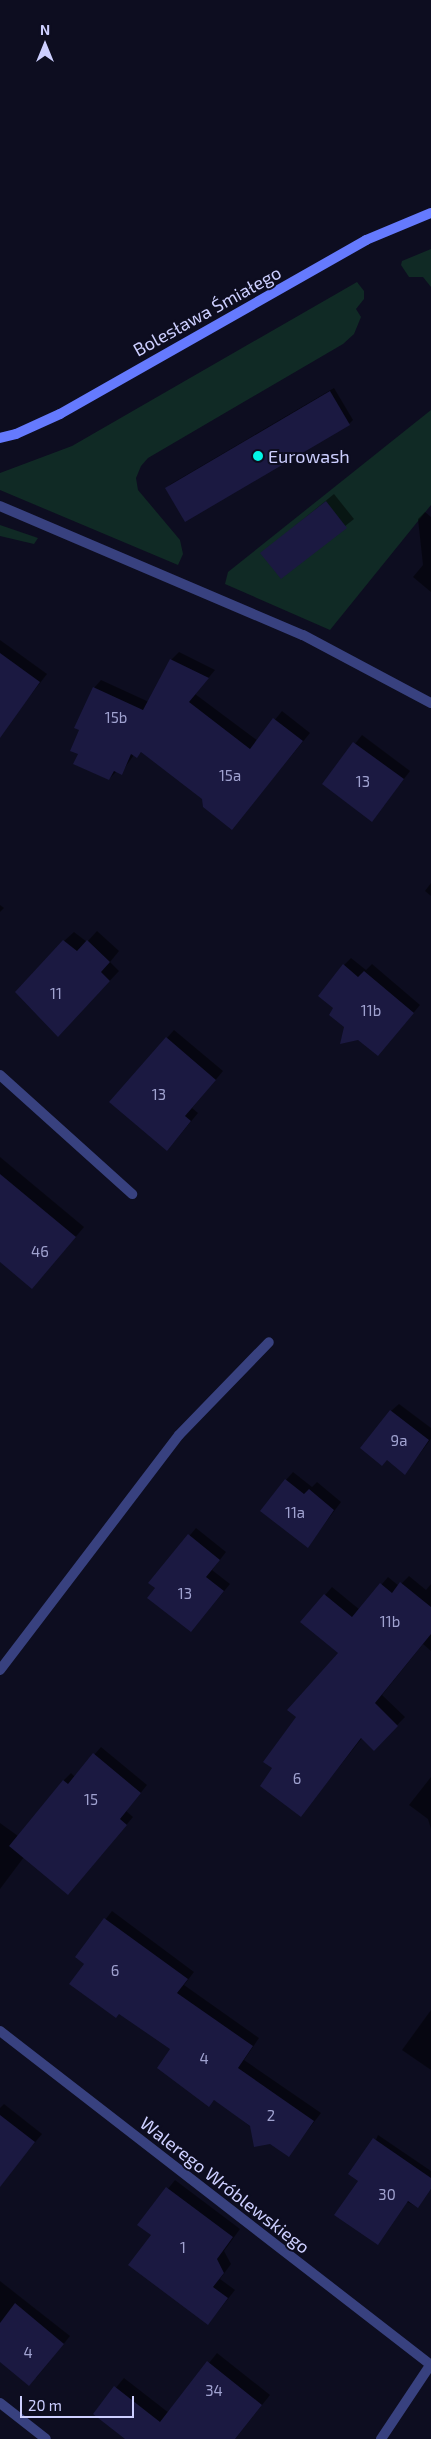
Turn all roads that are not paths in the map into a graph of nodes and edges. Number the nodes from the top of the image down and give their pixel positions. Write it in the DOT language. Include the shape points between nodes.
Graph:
graph roads {
  1 [pos="431,213"];
  2 [pos="0,438"];
  3 [pos="0,506"];
  4 [pos="431,702"];
  5 [pos="0,1075"];
  6 [pos="132,1194"];
  7 [pos="269,1342"];
  8 [pos="0,1670"];
  9 [pos="0,2031"];
  10 [pos="431,2364"];
  11 [pos="0,2403"];
  12 [pos="46,2439"];
  13 [pos="382,2439"];
  1 -- 2 [label="street, Bolesława Śmiałego" via="366,240 60,414"];
  3 -- 4 [label="street" via="303,635"];
  5 -- 6 [label="street"];
  7 -- 8 [label="street" via="179,1435"];
  9 -- 10 [label="street, Walerego Wróblewskiego"];
  10 -- 13 [label="street"];
  11 -- 12 [label="street"];
}
